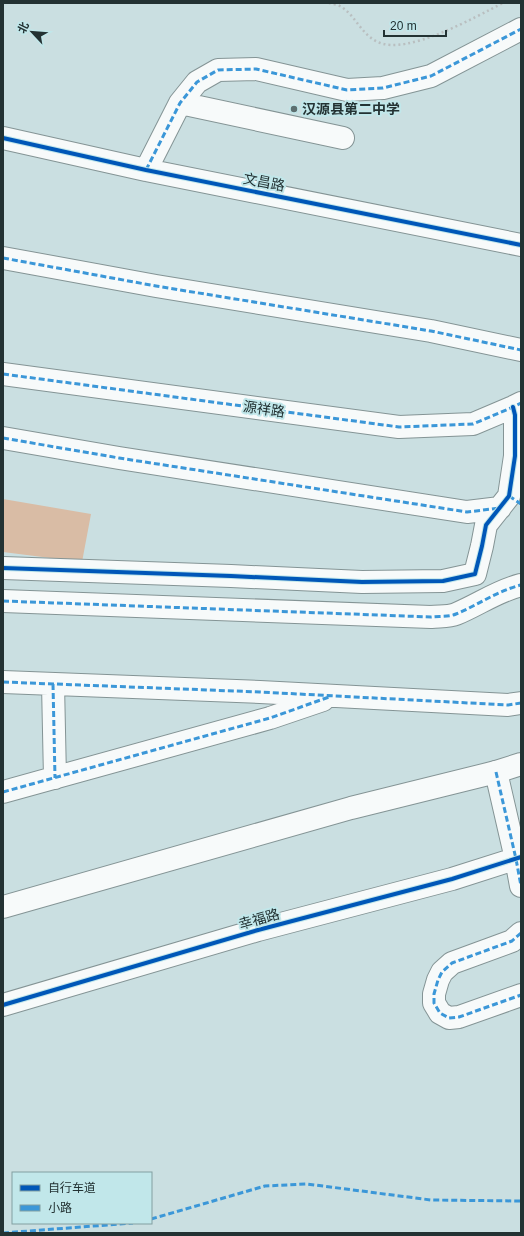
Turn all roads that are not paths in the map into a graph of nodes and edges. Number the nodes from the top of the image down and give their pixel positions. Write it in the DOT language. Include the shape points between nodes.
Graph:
graph roads {
  1 [pos="521,29"];
  2 [pos="180,103"];
  3 [pos="3,138"];
  4 [pos="343,138"];
  5 [pos="146,170"];
  6 [pos="521,245"];
  7 [pos="3,258"];
  8 [pos="521,350"];
  9 [pos="3,374"];
  10 [pos="517,405"];
  11 [pos="3,438"];
  12 [pos="510,503"];
  13 [pos="3,568"];
  14 [pos="521,586"];
  15 [pos="3,600"];
  16 [pos="3,682"];
  17 [pos="53,684"];
  18 [pos="334,696"];
  19 [pos="521,703"];
  20 [pos="521,764"];
  21 [pos="496,772"];
  22 [pos="55,778"];
  23 [pos="3,792"];
  24 [pos="519,858"];
  25 [pos="521,886"];
  26 [pos="3,907"];
  27 [pos="521,933"];
  28 [pos="521,995"];
  29 [pos="3,1005"];
  1 -- 2 [label="street" via="430,76 383,88 347,90 256,69 218,70 197,82"];
  2 -- 4 [label="street"];
  2 -- 5 [label="street"];
  3 -- 5 [label="street, 文昌路"];
  5 -- 6 [label="street, 文昌路"];
  7 -- 8 [label="street" via="156,286 431,330"];
  9 -- 10 [label="street, 源祥路" via="399,427 473,424"];
  10 -- 12 [label="street"];
  11 -- 12 [label="street" via="467,512"];
  12 -- 13 [label="street" via="486,525 475,574 444,581 362,582"];
  14 -- 15 [label="street" via="511,588 454,614 431,617"];
  16 -- 17 [label="street"];
  17 -- 18 [label="street"];
  17 -- 22 [label="street"];
  18 -- 19 [label="street" via="508,705"];
  18 -- 22 [label="street" via="270,718"];
  20 -- 21 [label="street"];
  21 -- 24 [label="street"];
  21 -- 26 [label="street" via="351,808"];
  22 -- 23 [label="street"];
  24 -- 25 [label="street"];
  24 -- 29 [label="street, 幸福路" via="452,879 258,930"];
  27 -- 28 [label="street" via="512,941 452,963 438,980 434,1004 440,1013 449,1018 459,1017"];
}
